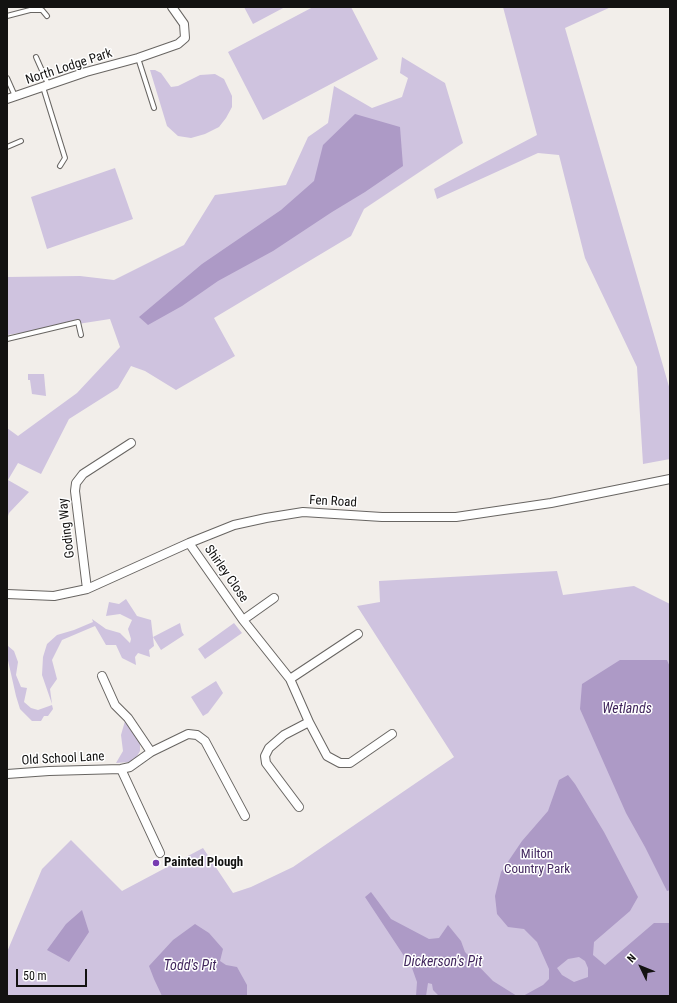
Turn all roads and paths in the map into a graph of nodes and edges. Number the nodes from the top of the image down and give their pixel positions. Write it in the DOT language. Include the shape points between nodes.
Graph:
graph roads {
  1 [pos="172,7"];
  2 [pos="7,16"];
  3 [pos="47,16"];
  4 [pos="36,57"];
  5 [pos="138,58"];
  6 [pos="7,78"];
  7 [pos="45,85"];
  8 [pos="16,97"];
  9 [pos="7,99"];
  10 [pos="154,108"];
  11 [pos="21,141"];
  12 [pos="7,146"];
  13 [pos="60,166"];
  14 [pos="80,335"];
  15 [pos="7,339"];
  16 [pos="131,443"];
  17 [pos="670,479"];
  18 [pos="189,543"];
  19 [pos="87,590"];
  20 [pos="7,594"];
  21 [pos="274,598"];
  22 [pos="243,620"];
  23 [pos="358,634"];
  24 [pos="102,676"];
  25 [pos="290,679"];
  26 [pos="309,722"];
  27 [pos="392,734"];
  28 [pos="151,752"];
  29 [pos="121,768"];
  30 [pos="7,774"];
  31 [pos="299,807"];
  32 [pos="245,816"];
  33 [pos="160,853"];
  1 -- 5 [label="street, North Lodge Park" via="184,24 185,38 178,44"];
  2 -- 3 [label="lane" via="30,10 42,10"];
  4 -- 7 [label="lane"];
  5 -- 7 [label="street, North Lodge Park"];
  5 -- 10 [label="lane"];
  6 -- 8 [label="lane"];
  7 -- 8 [label="street, North Lodge Park"];
  7 -- 13 [label="lane" via="65,158"];
  8 -- 9 [label="street, North Lodge Park"];
  11 -- 12 [label="lane"];
  14 -- 15 [label="lane" via="78,322"];
  16 -- 19 [label="street, Goding Way" via="83,474 76,482"];
  17 -- 18 [label="street, Fen Road" via="551,503 456,516 382,517 304,512 234,525"];
  18 -- 19 [label="street, Fen Road"];
  18 -- 22 [label="street, Shirley Close"];
  19 -- 20 [label="street, Fen Road" via="54,596"];
  21 -- 22 [label="street, Shirley Close"];
  22 -- 25 [label="street, Shirley Close"];
  23 -- 25 [label="street"];
  24 -- 28 [label="street" via="115,706 128,718"];
  25 -- 26 [label="street, Shirley Close"];
  26 -- 27 [label="street, Shirley Close" via="327,756 340,763 350,763"];
  26 -- 31 [label="street" via="284,735 269,748 265,756 266,764"];
  28 -- 29 [label="street, Old School Lane" via="130,767"];
  28 -- 32 [label="street, Old School Lane" via="188,734 197,735 205,741"];
  29 -- 30 [label="street, Old School Lane"];
  29 -- 33 [label="street, Old School Lane"];
}
